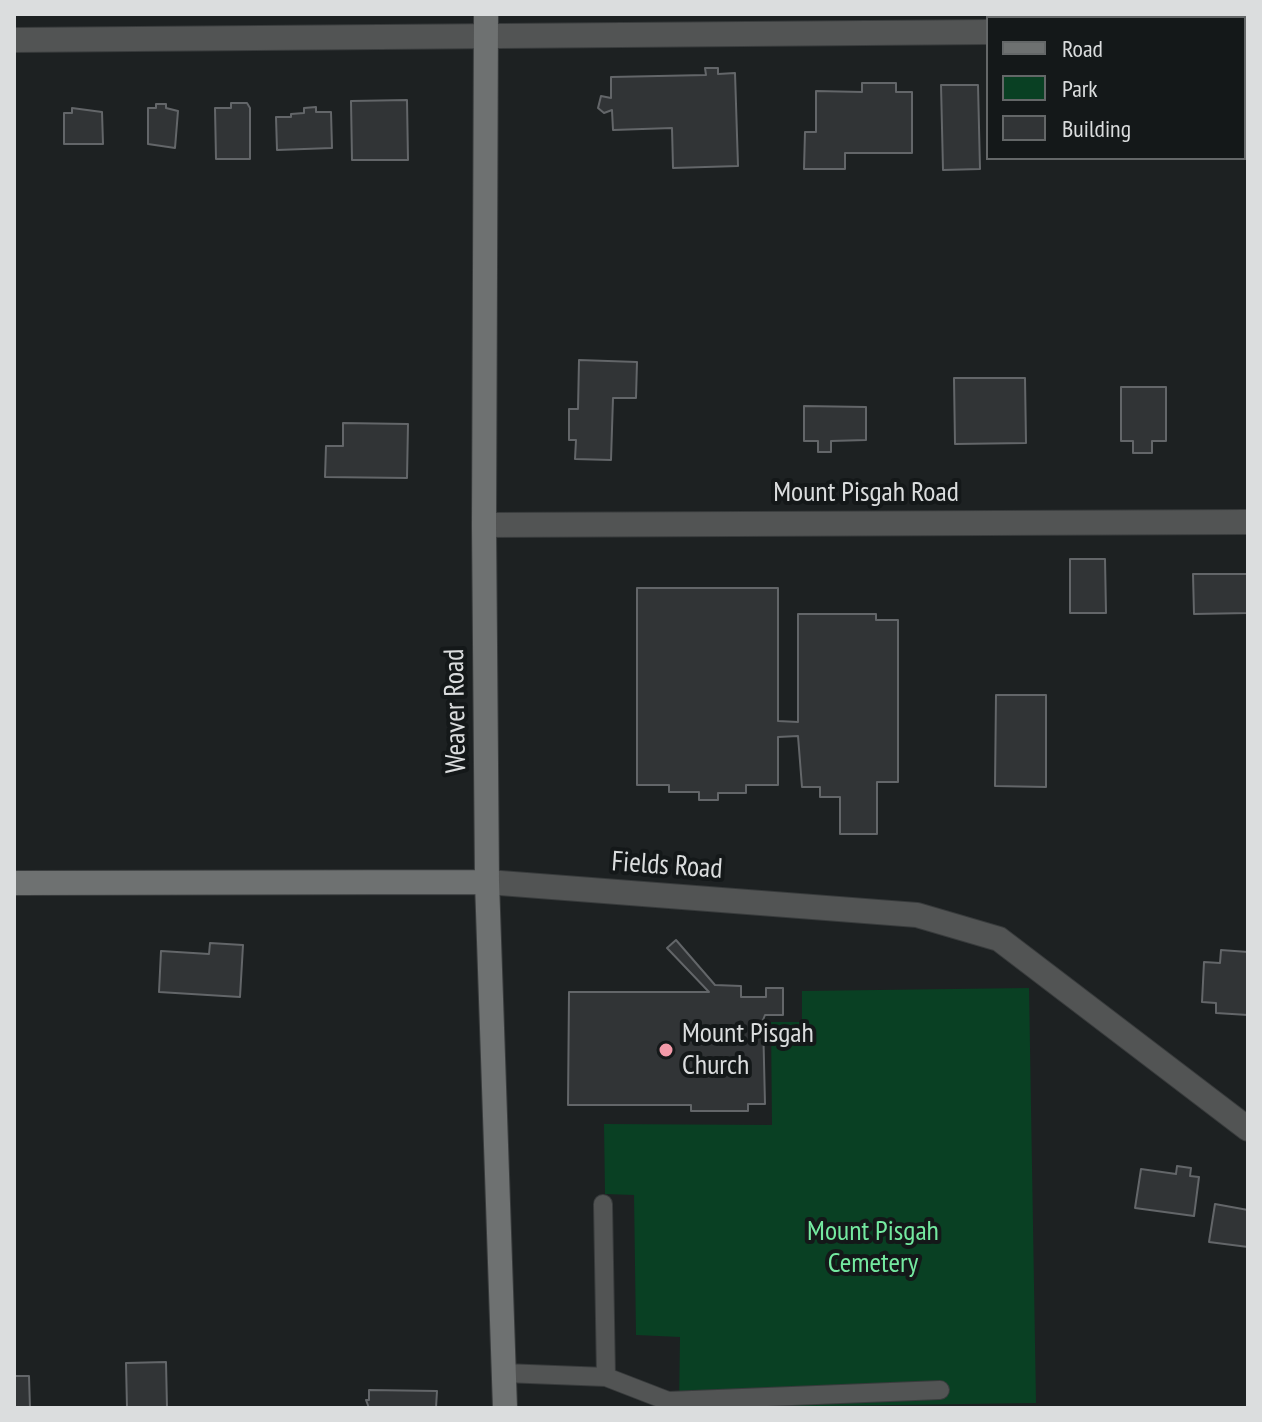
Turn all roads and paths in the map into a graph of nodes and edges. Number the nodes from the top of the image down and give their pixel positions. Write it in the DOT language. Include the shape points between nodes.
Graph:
graph roads {
  1 [pos="486,24"];
  2 [pos="986,32"];
  3 [pos="14,40"];
  4 [pos="1248,522"];
  5 [pos="484,525"];
  6 [pos="487,882"];
  7 [pos="14,883"];
  8 [pos="1248,1129"];
  9 [pos="603,1204"];
  10 [pos="504,1373"];
  11 [pos="606,1377"];
  12 [pos="940,1390"];
  13 [pos="505,1408"];
  1 -- 2 [label="street"];
  1 -- 3 [label="street"];
  1 -- 5 [label="main road, Weaver Road"];
  4 -- 5 [label="street, Mount Pisgah Road"];
  5 -- 6 [label="main road, Weaver Road"];
  6 -- 7 [label="main road, Fields Road"];
  6 -- 8 [label="street, Fields Road" via="917,915 999,939"];
  6 -- 10 [label="main road, Weaver Road"];
  9 -- 11 [label="lane"];
  10 -- 11 [label="lane"];
  10 -- 13 [label="main road, Weaver Road"];
  11 -- 12 [label="lane" via="668,1401"];
}
